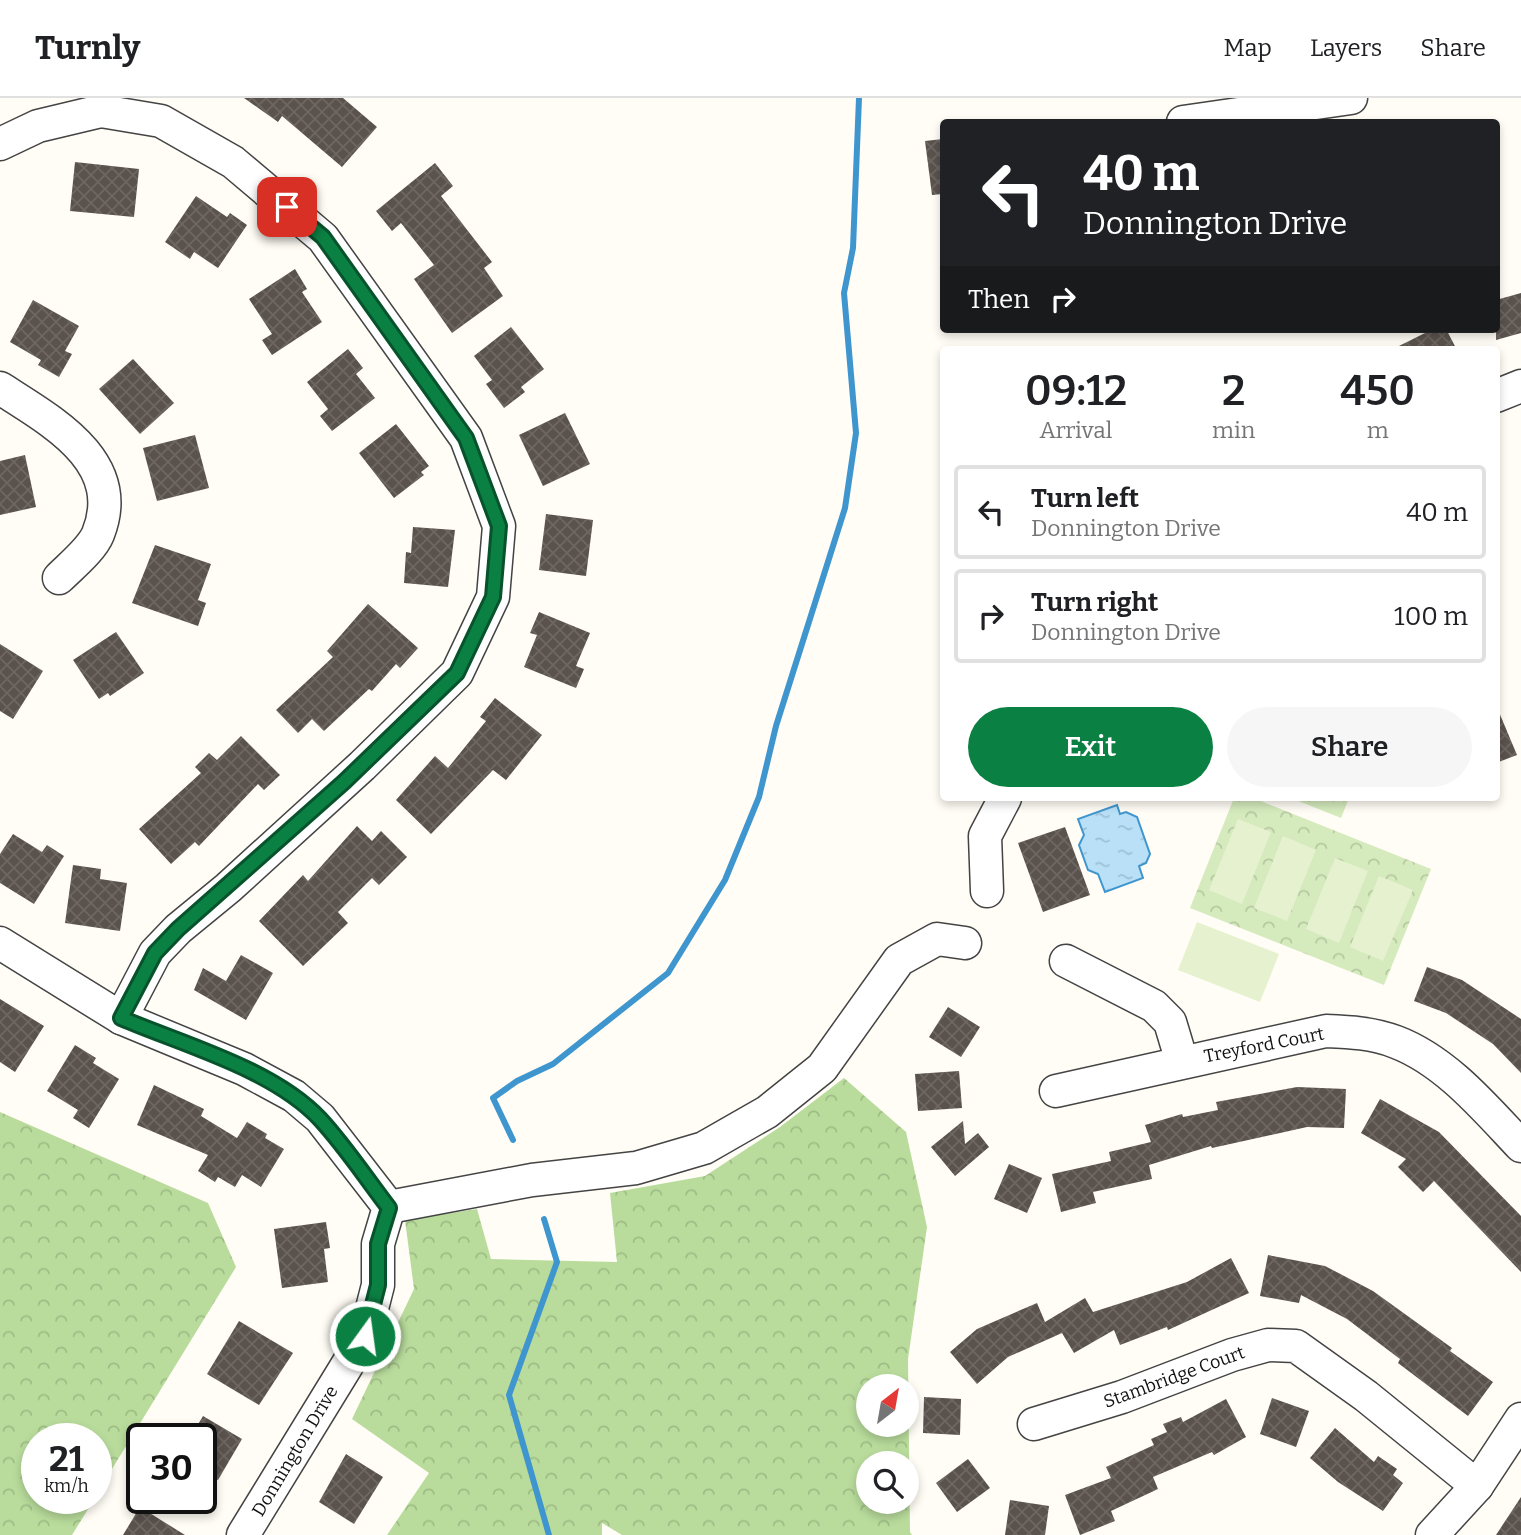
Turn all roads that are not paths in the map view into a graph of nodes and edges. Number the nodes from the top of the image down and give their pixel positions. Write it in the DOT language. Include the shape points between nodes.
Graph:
graph roads {
  1 [pos="1351,98"];
  2 [pos="1204,119"];
  3 [pos="0,144"];
  4 [pos="1521,386"];
  5 [pos="0,388"];
  6 [pos="1500,394"];
  7 [pos="59,578"];
  8 [pos="1003,801"];
  9 [pos="987,891"];
  10 [pos="0,943"];
  11 [pos="965,943"];
  12 [pos="1066,961"];
  13 [pos="121,1018"];
  14 [pos="1182,1062"];
  15 [pos="1056,1091"];
  16 [pos="1521,1146"];
  17 [pos="389,1208"];
  18 [pos="1521,1419"];
  19 [pos="1034,1424"];
  20 [pos="1477,1486"];
  21 [pos="243,1535"];
  22 [pos="1432,1535"];
  1 -- 2 [label="street"];
  3 -- 13 [label="street" via="38,126 102,111 161,121 233,162 323,237 466,438 499,526 493,597 457,673 344,782 178,929 155,953"];
  4 -- 6 [label="street"];
  5 -- 7 [label="street" via="51,421 97,467 106,498 98,536"];
  8 -- 9 [label="street" via="985,836"];
  10 -- 13 [label="street"];
  11 -- 17 [label="street" via="937,939 899,960 822,1068 768,1112 704,1148 636,1168 531,1181"];
  12 -- 14 [label="street" via="1154,1006 1170,1022"];
  13 -- 17 [label="street" via="244,1069 294,1096 320,1118"];
  14 -- 15 [label="street, Treyford Court"];
  14 -- 16 [label="street, Treyford Court" via="1326,1031 1362,1033 1397,1042 1428,1060 1469,1091"];
  17 -- 21 [label="street, Donnington Drive" via="378,1244 378,1285 365,1336"];
  18 -- 20 [label="street"];
  19 -- 20 [label="street, Stambridge Court" via="1232,1355 1268,1345 1296,1346"];
  20 -- 22 [label="street"];
}
